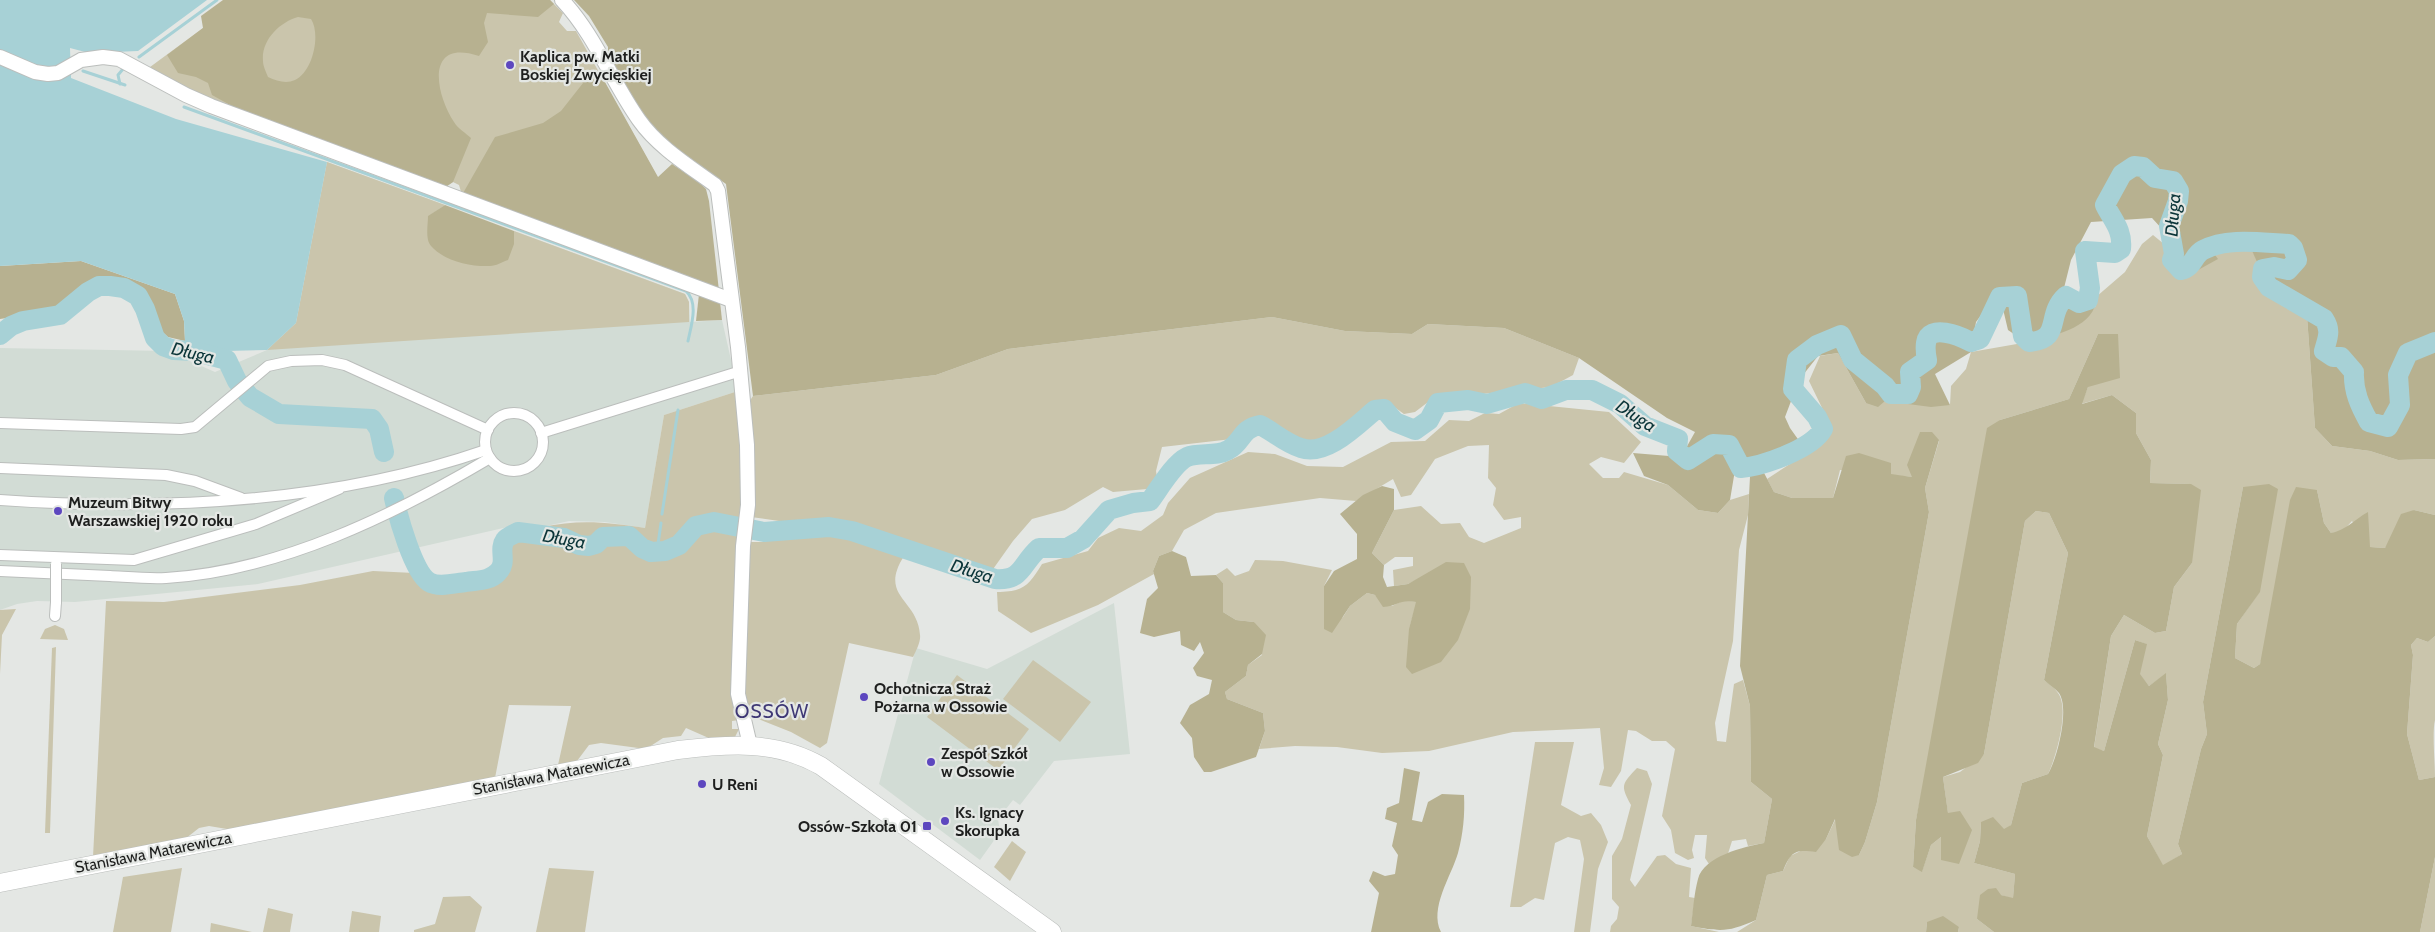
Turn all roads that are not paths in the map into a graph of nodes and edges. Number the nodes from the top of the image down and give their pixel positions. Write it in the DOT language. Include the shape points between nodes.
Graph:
graph roads {
  1 [pos="562,0"];
  2 [pos="0,57"];
  3 [pos="731,300"];
  4 [pos="741,371"];
  5 [pos="0,423"];
  6 [pos="488,430"];
  7 [pos="541,433"];
  8 [pos="488,454"];
  9 [pos="0,468"];
  10 [pos="348,484"];
  11 [pos="242,499"];
  12 [pos="0,500"];
  13 [pos="0,555"];
  14 [pos="56,560"];
  15 [pos="0,571"];
  16 [pos="55,616"];
  17 [pos="750,745"];
  18 [pos="0,883"];
  19 [pos="1052,932"];
  1 -- 3 [label="street" via="577,17 639,120 681,160 715,185 719,195"];
  2 -- 3 [label="street" via="48,74 58,73 81,60 119,59 211,106"];
  3 -- 4 [label="street"];
  4 -- 7 [label="street"];
  4 -- 17 [label="street" via="748,505 742,546 738,694"];
  5 -- 6 [label="street" via="195,428 254,376 278,362 333,361"];
  6 -- 7 [label="street" via="497,418 515,413 533,420"];
  6 -- 8 [label="street" via="485,443"];
  7 -- 8 [label="street" via="540,454 526,468 508,470 499,467"];
  8 -- 10 [label="street"];
  8 -- 15 [label="street" via="417,500 382,517 302,548 206,574 165,578"];
  9 -- 11 [label="street" via="166,475 195,481"];
  10 -- 11 [label="street"];
  10 -- 14 [label="street" via="256,524 134,560"];
  11 -- 12 [label="street" via="132,505"];
  13 -- 14 [label="street"];
  14 -- 16 [label="street, bridge"];
  17 -- 18 [label="street, Stanisława Matarewicza" via="678,750"];
  17 -- 19 [label="street, Stanisława Matarewicza" via="786,750 821,766"];
}
